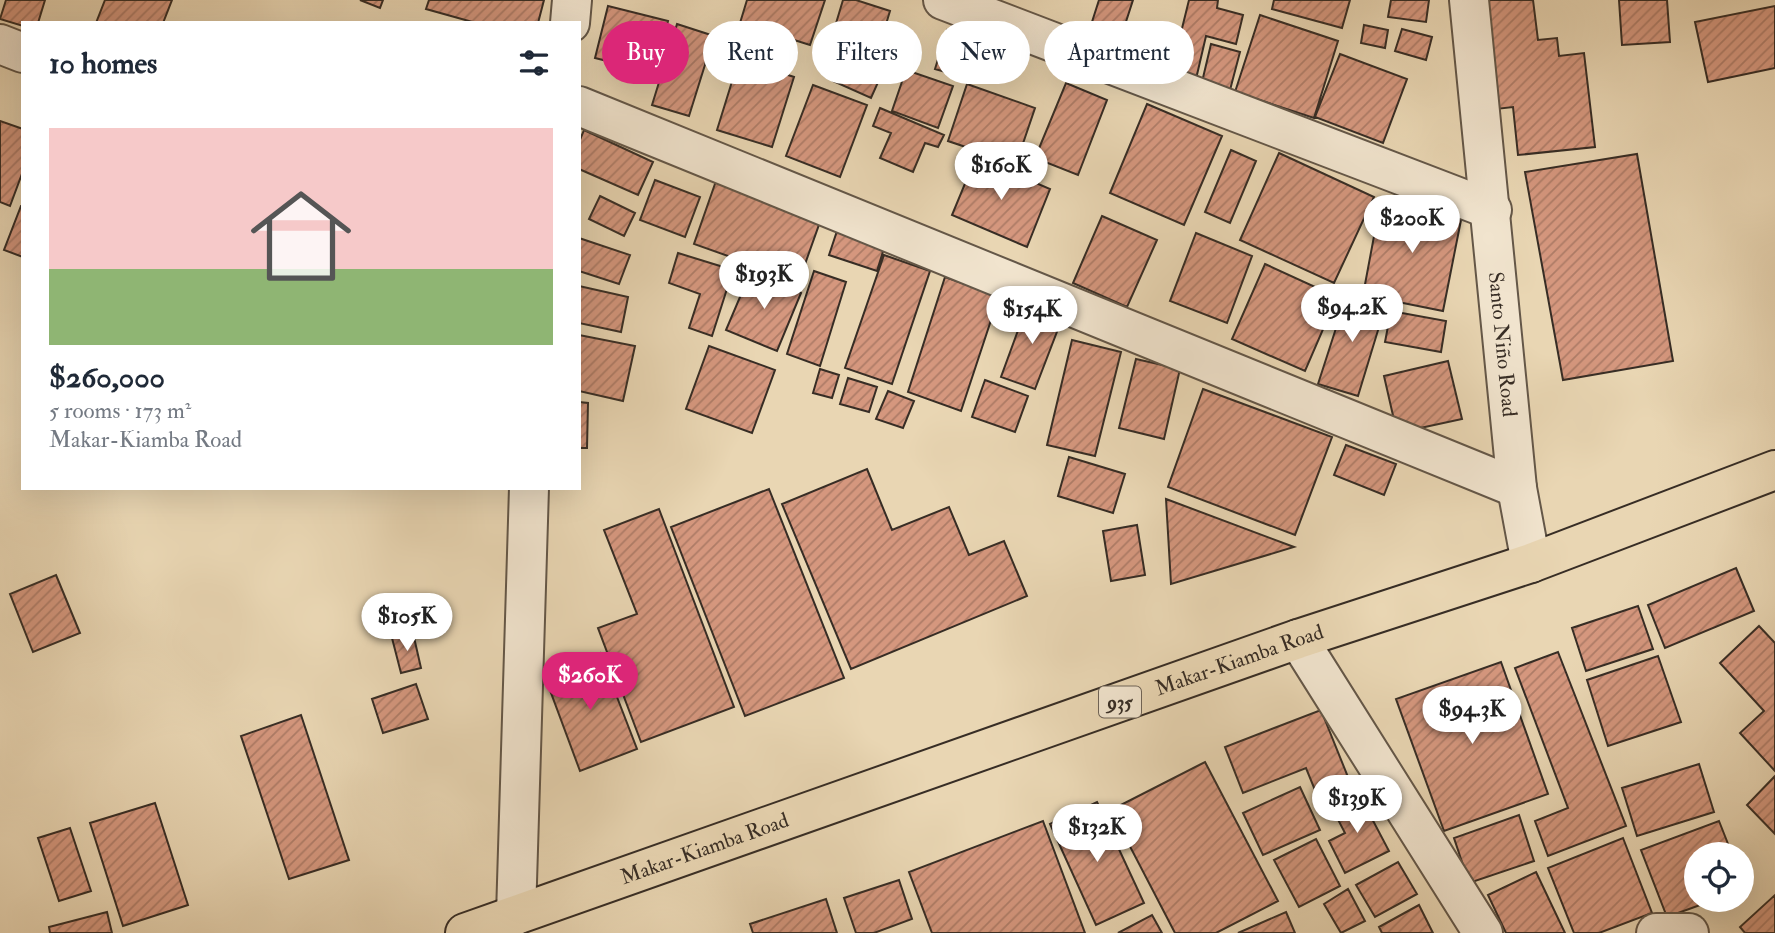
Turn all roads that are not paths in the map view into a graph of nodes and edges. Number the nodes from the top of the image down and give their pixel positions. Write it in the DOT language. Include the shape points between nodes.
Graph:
graph roads {
  1 [pos="572,0"];
  2 [pos="943,0"];
  3 [pos="1469,0"];
  4 [pos="570,21"];
  5 [pos="0,44"];
  6 [pos="21,52"];
  7 [pos="581,107"];
  8 [pos="1492,210"];
  9 [pos="1775,470"];
  10 [pos="1517,488"];
  11 [pos="528,490"];
  12 [pos="1531,563"];
  13 [pos="1298,639"];
  14 [pos="516,915"];
  15 [pos="465,933"];
  16 [pos="1483,933"];
  17 [pos="1656,933"];
  18 [pos="1689,933"];
  1 -- 4 [label="street"];
  2 -- 8 [label="street"];
  3 -- 8 [label="street, Santo Niño Road"];
  5 -- 6 [label="street"];
  7 -- 10 [label="street"];
  8 -- 10 [label="street, Santo Niño Road"];
  9 -- 12 [label="main road, Makar-Kiamba Road / 935"];
  10 -- 12 [label="street, Santo Niño Road"];
  11 -- 14 [label="street"];
  12 -- 13 [label="main road, Makar-Kiamba Road / 935"];
  13 -- 14 [label="main road, Makar-Kiamba Road / 935"];
  13 -- 16 [label="street"];
  14 -- 15 [label="main road, Makar-Kiamba Road / 935"];
  17 -- 18 [label="street"];
}
